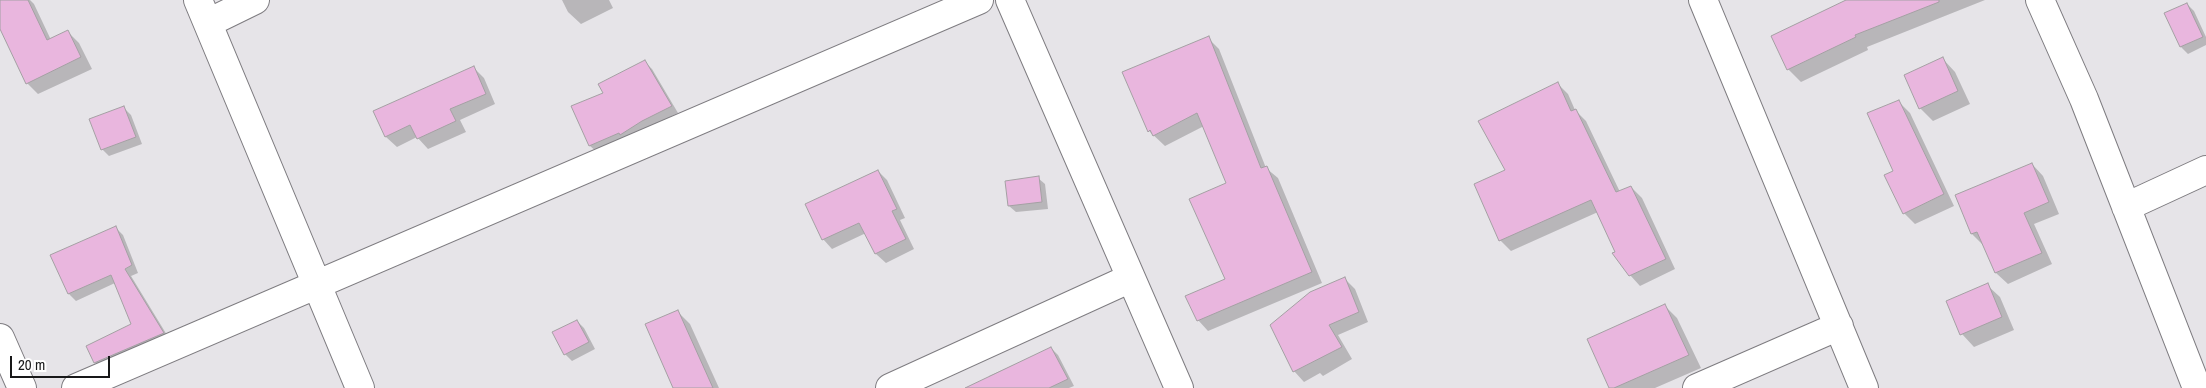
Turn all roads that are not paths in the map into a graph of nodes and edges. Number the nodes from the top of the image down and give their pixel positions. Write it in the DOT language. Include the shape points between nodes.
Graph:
graph roads {
  1 [pos="256,0"];
  2 [pos="979,0"];
  3 [pos="1010,0"];
  4 [pos="1703,0"];
  5 [pos="2040,0"];
  6 [pos="203,11"];
  7 [pos="2206,170"];
  8 [pos="2126,207"];
  9 [pos="1131,278"];
  10 [pos="317,284"];
  11 [pos="1839,326"];
  12 [pos="0,338"];
  13 [pos="22,388"];
  14 [pos="76,388"];
  15 [pos="360,388"];
  16 [pos="890,388"];
  17 [pos="1179,388"];
  18 [pos="1697,388"];
  19 [pos="1864,388"];
  20 [pos="2197,388"];
  1 -- 6 [label="street"];
  2 -- 10 [label="street"];
  3 -- 9 [label="street"];
  4 -- 11 [label="street"];
  5 -- 8 [label="street" via="2084,99"];
  6 -- 10 [label="street"];
  7 -- 8 [label="street"];
  8 -- 20 [label="street"];
  9 -- 16 [label="street"];
  9 -- 17 [label="street"];
  10 -- 14 [label="street"];
  10 -- 15 [label="street"];
  11 -- 18 [label="street"];
  11 -- 19 [label="street"];
  12 -- 13 [label="street"];
}
